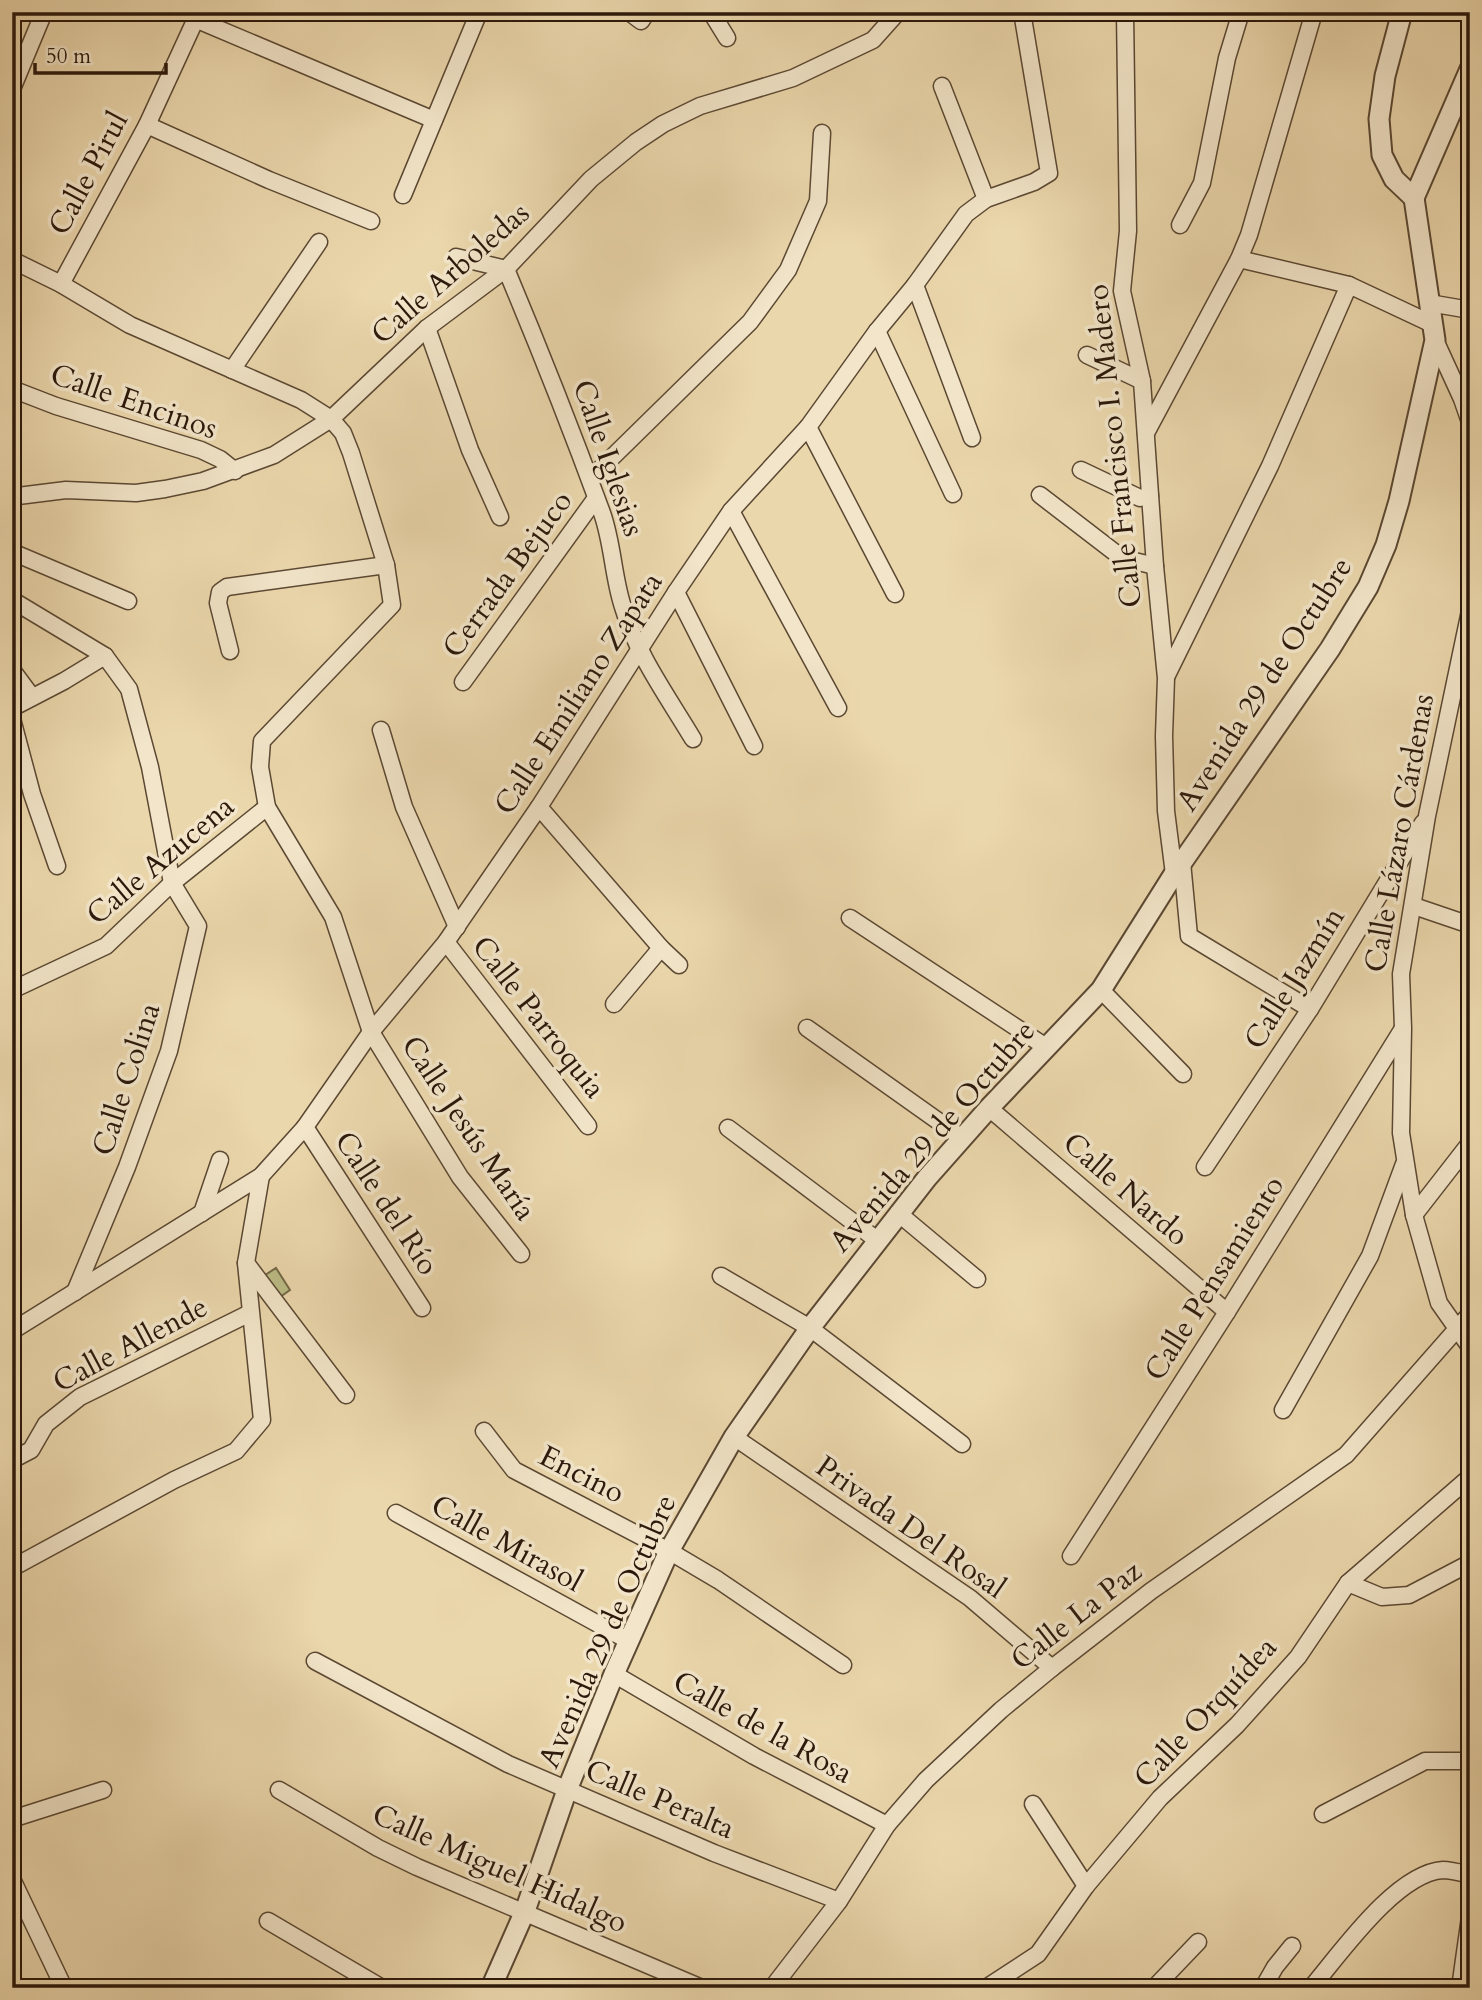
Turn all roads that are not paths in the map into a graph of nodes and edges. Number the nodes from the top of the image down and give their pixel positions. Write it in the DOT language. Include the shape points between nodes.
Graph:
graph roads {
  1 [pos="44,12"];
  2 [pos="479,12"];
  3 [pos="629,12"];
  4 [pos="647,12"];
  5 [pos="711,12"];
  6 [pos="898,12"];
  7 [pos="1021,12"];
  8 [pos="1125,12"];
  9 [pos="1241,12"];
  10 [pos="1314,12"];
  11 [pos="1402,12"];
  12 [pos="197,16"];
  13 [pos="727,38"];
  14 [pos="1470,69"];
  15 [pos="942,86"];
  16 [pos="12,89"];
  17 [pos="434,120"];
  18 [pos="147,125"];
  19 [pos="822,133"];
  20 [pos="403,195"];
  21 [pos="1414,198"];
  22 [pos="986,199"];
  23 [pos="371,221"];
  24 [pos="1180,225"];
  25 [pos="319,242"];
  26 [pos="456,257"];
  27 [pos="1239,259"];
  28 [pos="12,260"];
  29 [pos="506,269"];
  30 [pos="61,284"];
  31 [pos="915,285"];
  32 [pos="1349,285"];
  33 [pos="1429,303"];
  34 [pos="1470,310"];
  35 [pos="427,328"];
  36 [pos="877,331"];
  37 [pos="1434,332"];
  38 [pos="1087,355"];
  39 [pos="232,370"];
  40 [pos="1142,382"];
  41 [pos="12,389"];
  42 [pos="1466,399"];
  43 [pos="331,419"];
  44 [pos="1470,422"];
  45 [pos="808,427"];
  46 [pos="1146,433"];
  47 [pos="972,438"];
  48 [pos="1081,470"];
  49 [pos="235,471"];
  50 [pos="590,479"];
  51 [pos="953,494"];
  52 [pos="1040,495"];
  53 [pos="1150,496"];
  54 [pos="596,499"];
  55 [pos="12,500"];
  56 [pos="731,512"];
  57 [pos="500,517"];
  58 [pos="12,552"];
  59 [pos="386,565"];
  60 [pos="1155,566"];
  61 [pos="676,592"];
  62 [pos="895,594"];
  63 [pos="12,600"];
  64 [pos="128,601"];
  65 [pos="1470,611"];
  66 [pos="640,650"];
  67 [pos="230,651"];
  68 [pos="105,656"];
  69 [pos="12,670"];
  70 [pos="1166,678"];
  71 [pos="463,682"];
  72 [pos="32,697"];
  73 [pos="12,708"];
  74 [pos="838,708"];
  75 [pos="12,719"];
  76 [pos="381,730"];
  77 [pos="693,740"];
  78 [pos="754,746"];
  79 [pos="267,807"];
  80 [pos="539,807"];
  81 [pos="1427,816"];
  82 [pos="57,866"];
  83 [pos="1178,868"];
  84 [pos="172,883"];
  85 [pos="1414,906"];
  86 [pos="850,918"];
  87 [pos="1470,925"];
  88 [pos="457,927"];
  89 [pos="446,942"];
  90 [pos="661,948"];
  91 [pos="679,965"];
  92 [pos="12,990"];
  93 [pos="1101,990"];
  94 [pos="614,1004"];
  95 [pos="1310,1009"];
  96 [pos="807,1028"];
  97 [pos="1403,1028"];
  98 [pos="371,1032"];
  99 [pos="1046,1047"];
  100 [pos="1183,1074"];
  101 [pos="989,1108"];
  102 [pos="588,1126"];
  103 [pos="304,1127"];
  104 [pos="728,1128"];
  105 [pos="962,1138"];
  106 [pos="1470,1143"];
  107 [pos="220,1160"];
  108 [pos="1405,1161"];
  109 [pos="1205,1167"];
  110 [pos="261,1176"];
  111 [pos="202,1213"];
  112 [pos="898,1213"];
  113 [pos="1414,1214"];
  114 [pos="877,1240"];
  115 [pos="521,1254"];
  116 [pos="246,1262"];
  117 [pos="721,1276"];
  118 [pos="977,1279"];
  119 [pos="75,1292"];
  120 [pos="422,1308"];
  121 [pos="250,1312"];
  122 [pos="1227,1312"];
  123 [pos="1470,1314"];
  124 [pos="810,1328"];
  125 [pos="1457,1330"];
  126 [pos="12,1331"];
  127 [pos="1470,1347"];
  128 [pos="346,1395"];
  129 [pos="1283,1410"];
  130 [pos="484,1431"];
  131 [pos="734,1437"];
  132 [pos="962,1444"];
  133 [pos="12,1460"];
  134 [pos="1470,1477"];
  135 [pos="396,1513"];
  136 [pos="669,1551"];
  137 [pos="1071,1556"];
  138 [pos="1470,1563"];
  139 [pos="12,1568"];
  140 [pos="1348,1583"];
  141 [pos="629,1641"];
  142 [pos="316,1661"];
  143 [pos="843,1665"];
  144 [pos="1052,1668"];
  145 [pos="614,1674"];
  146 [pos="1470,1761"];
  147 [pos="103,1790"];
  148 [pos="279,1790"];
  149 [pos="567,1790"];
  150 [pos="1033,1804"];
  151 [pos="1323,1814"];
  152 [pos="12,1819"];
  153 [pos="887,1825"];
  154 [pos="1470,1875"];
  155 [pos="12,1879"];
  156 [pos="1086,1886"];
  157 [pos="839,1901"];
  158 [pos="525,1911"];
  159 [pos="1470,1917"];
  160 [pos="268,1921"];
  161 [pos="1198,1942"];
  162 [pos="1292,1946"];
  163 [pos="65,1988"];
  164 [pos="382,1988"];
  165 [pos="491,1988"];
  166 [pos="702,1988"];
  167 [pos="772,1988"];
  168 [pos="986,1988"];
  169 [pos="1154,1988"];
  170 [pos="1263,1988"];
  171 [pos="1311,1988"];
  172 [pos="1460,1988"];
  1 -- 16 [label="street"];
  2 -- 17 [label="street"];
  3 -- 4 [label="street" via="641,20"];
  5 -- 13 [label="street"];
  6 -- 29 [label="street, Calle Arboledas" via="873,40 793,78 700,106 663,124 591,179"];
  7 -- 22 [label="street, Calle Emiliano Zapata" via="1048,173"];
  8 -- 40 [label="street, Calle Francisco I. Madero" via="1128,231 1122,291"];
  9 -- 24 [label="street" via="1202,183"];
  10 -- 27 [label="street"];
  11 -- 21 [label="street" via="1378,119 1382,155 1394,179"];
  12 -- 17 [label="street"];
  12 -- 18 [label="street, Calle Pirul"];
  14 -- 21 [label="street"];
  15 -- 22 [label="street"];
  17 -- 20 [label="street"];
  18 -- 23 [label="street"];
  18 -- 30 [label="street, Calle Pirul"];
  19 -- 50 [label="street" via="818,201 788,270 750,322"];
  21 -- 33 [label="street"];
  22 -- 31 [label="street, Calle Emiliano Zapata" via="966,214"];
  25 -- 39 [label="street"];
  26 -- 29 [label="street"];
  27 -- 32 [label="street"];
  27 -- 46 [label="street"];
  28 -- 30 [label="street, Calle Pirul"];
  29 -- 35 [label="street, Calle Arboledas"];
  29 -- 50 [label="street, Calle Iglesias"];
  30 -- 39 [label="street, Calle Pirul" via="130,325"];
  31 -- 36 [label="street, Calle Emiliano Zapata"];
  31 -- 47 [label="street"];
  32 -- 37 [label="street"];
  32 -- 70 [label="street" via="1270,466"];
  33 -- 34 [label="street"];
  33 -- 37 [label="street"];
  35 -- 43 [label="street, Calle Arboledas"];
  35 -- 57 [label="street" via="470,450"];
  36 -- 45 [label="street, Calle Emiliano Zapata"];
  36 -- 51 [label="street"];
  37 -- 42 [label="street"];
  37 -- 83 [label="street, Avenida 29 de Octubre" via="1399,501 1368,587"];
  38 -- 40 [label="street"];
  39 -- 43 [label="street, Calle Pirul" via="302,400"];
  40 -- 46 [label="street, Calle Francisco I. Madero"];
  41 -- 49 [label="street, Calle Encinos" via="201,450"];
  42 -- 44 [label="street"];
  43 -- 49 [label="street, Calle Arboledas" via="274,455"];
  43 -- 59 [label="street" via="351,453"];
  45 -- 56 [label="street, Calle Emiliano Zapata"];
  45 -- 62 [label="street"];
  46 -- 53 [label="street, Calle Francisco I. Madero"];
  48 -- 53 [label="street" via="1140,498"];
  49 -- 55 [label="street, Calle Arboledas" via="135,493 66,489"];
  50 -- 54 [label="street, Calle Iglesias"];
  52 -- 60 [label="street" via="1122,558"];
  53 -- 60 [label="street, Calle Francisco I. Madero"];
  54 -- 66 [label="street, Calle Iglesias" via="615,560 622,607"];
  54 -- 71 [label="street, Cerrada Bejuco"];
  56 -- 61 [label="street, Calle Emiliano Zapata"];
  56 -- 74 [label="street"];
  58 -- 64 [label="street"];
  59 -- 67 [label="street" via="227,587 220,592 218,603"];
  59 -- 79 [label="street" via="392,605 262,741 260,767"];
  60 -- 70 [label="street, Calle Francisco I. Madero"];
  61 -- 66 [label="street, Calle Emiliano Zapata"];
  61 -- 78 [label="street"];
  63 -- 68 [label="street"];
  65 -- 81 [label="street, Calle Lázaro Cárdenas"];
  66 -- 77 [label="street, Calle Iglesias"];
  66 -- 80 [label="street, Calle Emiliano Zapata"];
  68 -- 72 [label="street"];
  68 -- 84 [label="street" via="129,689 150,767"];
  69 -- 72 [label="street"];
  70 -- 83 [label="street, Calle Francisco I. Madero" via="1166,811"];
  72 -- 73 [label="street"];
  75 -- 82 [label="street"];
  76 -- 88 [label="street" via="404,807"];
  79 -- 84 [label="street, Calle Azucena"];
  79 -- 98 [label="street, Calle Jesús María" via="333,917"];
  80 -- 88 [label="street, Calle Emiliano Zapata"];
  80 -- 90 [label="street"];
  81 -- 85 [label="street, Calle Lázaro Cárdenas"];
  81 -- 95 [label="street, Calle Jazmín"];
  83 -- 93 [label="street, Avenida 29 de Octubre"];
  83 -- 95 [label="street, Calle Francisco I. Madero" via="1189,936"];
  84 -- 92 [label="street, Calle Azucena" via="106,946"];
  84 -- 119 [label="street, Calle Colina" via="198,926 169,1051"];
  85 -- 87 [label="street"];
  85 -- 97 [label="street, Calle Lázaro Cárdenas" via="1401,974"];
  86 -- 99 [label="street"];
  88 -- 89 [label="street, Calle Emiliano Zapata"];
  89 -- 98 [label="street, Calle Emiliano Zapata"];
  89 -- 102 [label="street, Calle Parroquia"];
  90 -- 91 [label="street"];
  90 -- 94 [label="street"];
  93 -- 99 [label="street, Avenida 29 de Octubre"];
  93 -- 100 [label="street"];
  95 -- 109 [label="street, Calle Jazmín"];
  96 -- 105 [label="street"];
  97 -- 108 [label="street, Calle Lázaro Cárdenas" via="1401,1133"];
  97 -- 122 [label="street, Calle Pensamiento"];
  98 -- 103 [label="street, Calle Emiliano Zapata"];
  98 -- 115 [label="street, Calle Jesús María" via="460,1177"];
  99 -- 101 [label="street, Avenida 29 de Octubre"];
  101 -- 105 [label="street, Avenida 29 de Octubre"];
  101 -- 122 [label="street, Calle Nardo"];
  103 -- 110 [label="street, Calle Emiliano Zapata"];
  103 -- 120 [label="street, Calle del Río"];
  104 -- 114 [label="street"];
  105 -- 112 [label="street, Avenida 29 de Octubre"];
  106 -- 113 [label="street"];
  107 -- 111 [label="street"];
  108 -- 113 [label="street, Calle Lázaro Cárdenas"];
  108 -- 129 [label="street" via="1370,1256"];
  110 -- 111 [label="street, Calle Emiliano Zapata"];
  110 -- 116 [label="street"];
  111 -- 119 [label="street, Calle Emiliano Zapata"];
  112 -- 114 [label="street, Avenida 29 de Octubre"];
  112 -- 118 [label="street"];
  113 -- 125 [label="street, Calle Lázaro Cárdenas" via="1439,1303"];
  114 -- 124 [label="street, Avenida 29 de Octubre"];
  116 -- 121 [label="street"];
  116 -- 128 [label="street"];
  117 -- 124 [label="street"];
  119 -- 126 [label="street, Calle Emiliano Zapata"];
  121 -- 133 [label="street, Calle Allende" via="80,1397 46,1424 31,1450"];
  121 -- 139 [label="street" via="262,1420 236,1451"];
  122 -- 137 [label="street, Calle Pensamiento"];
  123 -- 125 [label="street, Calle La Paz"];
  124 -- 131 [label="street, Avenida 29 de Octubre"];
  124 -- 132 [label="street"];
  125 -- 127 [label="street, Calle Lázaro Cárdenas"];
  125 -- 144 [label="street, Calle La Paz" via="1346,1455 1151,1591"];
  130 -- 136 [label="street, Encino" via="514,1470"];
  131 -- 136 [label="street, Avenida 29 de Octubre"];
  131 -- 144 [label="street, Privada Del Rosal" via="970,1598"];
  134 -- 140 [label="street, Calle Orquídea"];
  135 -- 141 [label="street, Calle Mirasol"];
  136 -- 141 [label="street, Avenida 29 de Octubre"];
  136 -- 143 [label="street, Encino"];
  138 -- 140 [label="street" via="1409,1595 1382,1597"];
  140 -- 156 [label="street, Calle Orquídea" via="1298,1657 1237,1726 1160,1798"];
  141 -- 145 [label="street, Avenida 29 de Octubre"];
  142 -- 149 [label="street, Calle Peralta" via="508,1765"];
  144 -- 153 [label="street, Calle La Paz" via="926,1780"];
  145 -- 149 [label="street, Avenida 29 de Octubre"];
  145 -- 153 [label="street, Calle de la Rosa" via="754,1756"];
  146 -- 151 [label="street" via="1425,1761"];
  147 -- 152 [label="street"];
  148 -- 158 [label="street, Calle Miguel Hidalgo" via="378,1848"];
  149 -- 157 [label="street, Calle Peralta"];
  149 -- 158 [label="street, Avenida 29 de Octubre"];
  150 -- 156 [label="street"];
  153 -- 157 [label="street, Calle La Paz"];
  154 -- 171 [label="street" via="1443,1870 1418,1878 1391,1897"];
  155 -- 163 [label="street"];
  156 -- 168 [label="street, Calle Orquídea" via="1038,1954"];
  157 -- 167 [label="street, Calle La Paz"];
  158 -- 165 [label="street, Avenida 29 de Octubre"];
  158 -- 166 [label="street, Calle Miguel Hidalgo"];
  159 -- 172 [label="street"];
  160 -- 164 [label="street"];
  161 -- 169 [label="street"];
  162 -- 170 [label="street"];
}
